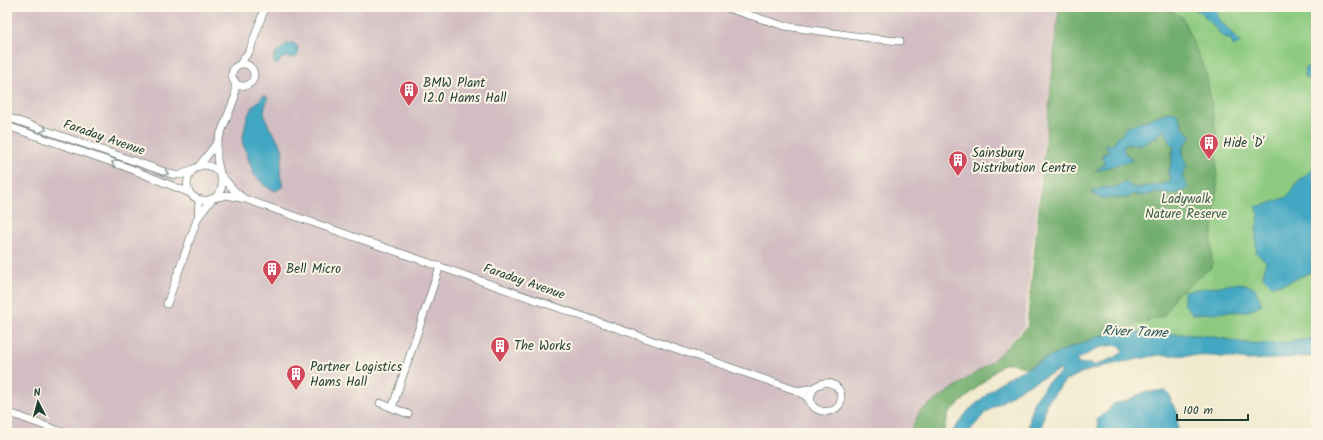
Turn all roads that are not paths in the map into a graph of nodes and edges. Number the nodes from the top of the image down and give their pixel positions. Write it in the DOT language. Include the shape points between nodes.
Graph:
graph roads {
  1 [pos="265,7"];
  2 [pos="724,7"];
  3 [pos="900,41"];
  4 [pos="250,50"];
  5 [pos="240,64"];
  6 [pos="251,67"];
  7 [pos="235,81"];
  8 [pos="248,85"];
  9 [pos="235,97"];
  10 [pos="7,117"];
  11 [pos="7,126"];
  12 [pos="217,143"];
  13 [pos="196,168"];
  14 [pos="220,174"];
  15 [pos="190,193"];
  16 [pos="213,199"];
  17 [pos="245,199"];
  18 [pos="199,200"];
  19 [pos="198,217"];
  20 [pos="440,266"];
  21 [pos="167,304"];
  22 [pos="814,388"];
  23 [pos="795,390"];
  24 [pos="380,403"];
  25 [pos="812,405"];
  26 [pos="392,408"];
  27 [pos="7,412"];
  28 [pos="408,414"];
  29 [pos="65,433"];
  1 -- 4 [label="street"];
  2 -- 3 [label="street" via="784,26"];
  4 -- 5 [label="street"];
  4 -- 6 [label="street"];
  5 -- 6 [label="street"];
  5 -- 7 [label="street" via="233,73 232,78"];
  6 -- 8 [label="street" via="254,79"];
  7 -- 8 [label="street" via="241,85"];
  7 -- 9 [label="street"];
  8 -- 9 [label="street"];
  9 -- 12 [label="street"];
  10 -- 13 [label="street, Faraday Avenue, one-way" via="174,176"];
  15 -- 11 [label="street, Faraday Avenue, one-way" via="126,167"];
  12 -- 13 [label="street"];
  12 -- 14 [label="street"];
  13 -- 14 [label="street" via="211,166"];
  13 -- 15 [label="street" via="189,175 187,182"];
  14 -- 16 [label="street" via="220,192"];
  14 -- 17 [label="street, Faraday Avenue" via="233,190"];
  15 -- 18 [label="street"];
  16 -- 17 [label="street, Faraday Avenue" via="227,195"];
  16 -- 18 [label="street"];
  16 -- 19 [label="street"];
  17 -- 20 [label="street, Faraday Avenue"];
  18 -- 19 [label="street"];
  19 -- 21 [label="street"];
  20 -- 23 [label="street, Faraday Avenue"];
  20 -- 26 [label="street"];
  22 -- 23 [label="street, Faraday Avenue"];
  22 -- 25 [label="street" via="810,396"];
  22 -- 25 [label="street" via="821,383 830,383 838,389 841,397 838,405 830,412 822,412"];
  23 -- 25 [label="street, Faraday Avenue" via="807,397"];
  24 -- 26 [label="street"];
  26 -- 28 [label="street"];
  27 -- 29 [label="street"];
}
